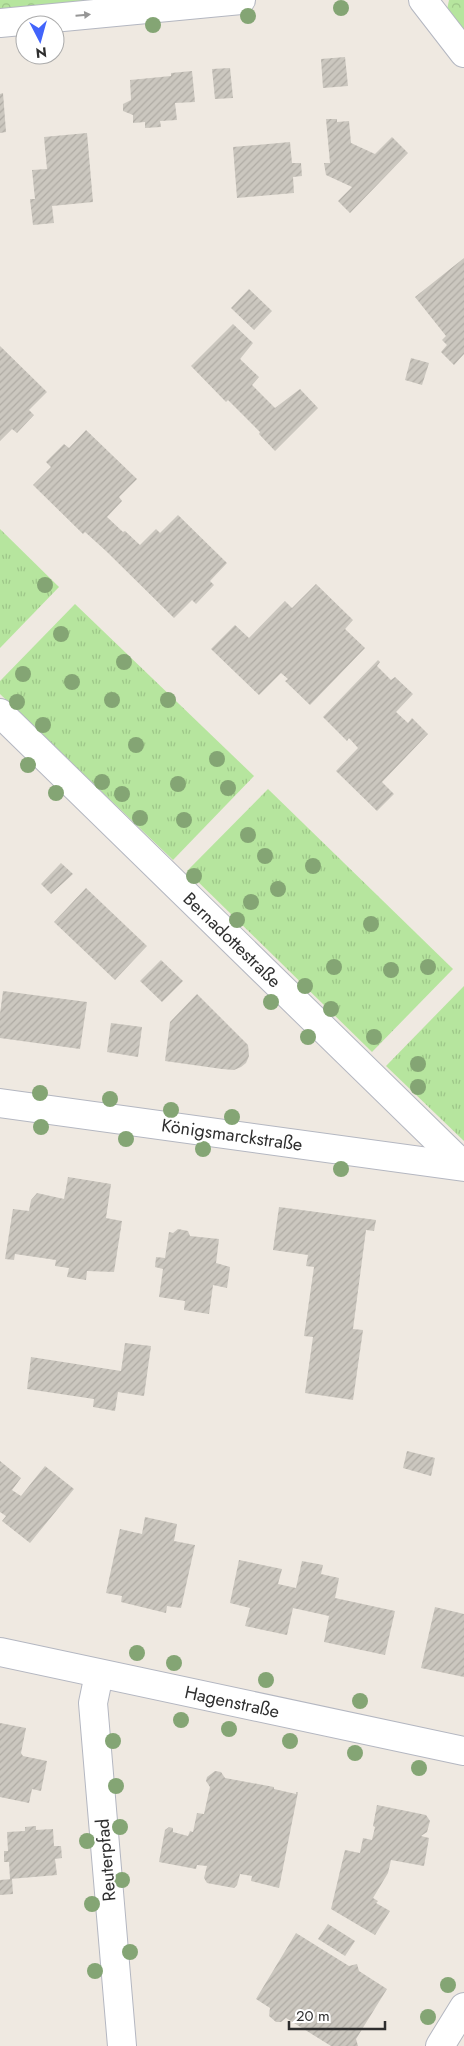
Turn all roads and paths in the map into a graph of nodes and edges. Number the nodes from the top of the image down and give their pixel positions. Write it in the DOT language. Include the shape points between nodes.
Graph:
graph roads {
  1 [pos="242,0"];
  2 [pos="423,0"];
  3 [pos="0,23"];
  4 [pos="464,53"];
  5 [pos="0,713"];
  6 [pos="0,1104"];
  7 [pos="464,1167"];
  8 [pos="0,1652"];
  9 [pos="99,1674"];
  10 [pos="464,1751"];
  11 [pos="464,2007"];
  12 [pos="122,2046"];
  13 [pos="440,2046"];
  3 -- 1 [label="street, one-way"];
  2 -- 4 [label="street"];
  5 -- 7 [label="street, Bernadottestraße"];
  6 -- 7 [label="street, Königsmarckstraße"];
  8 -- 9 [label="street, Hagenstraße"];
  9 -- 10 [label="street, Hagenstraße"];
  9 -- 12 [label="street, Reuterpfad" via="93,1703"];
  11 -- 13 [label="street"];
}
